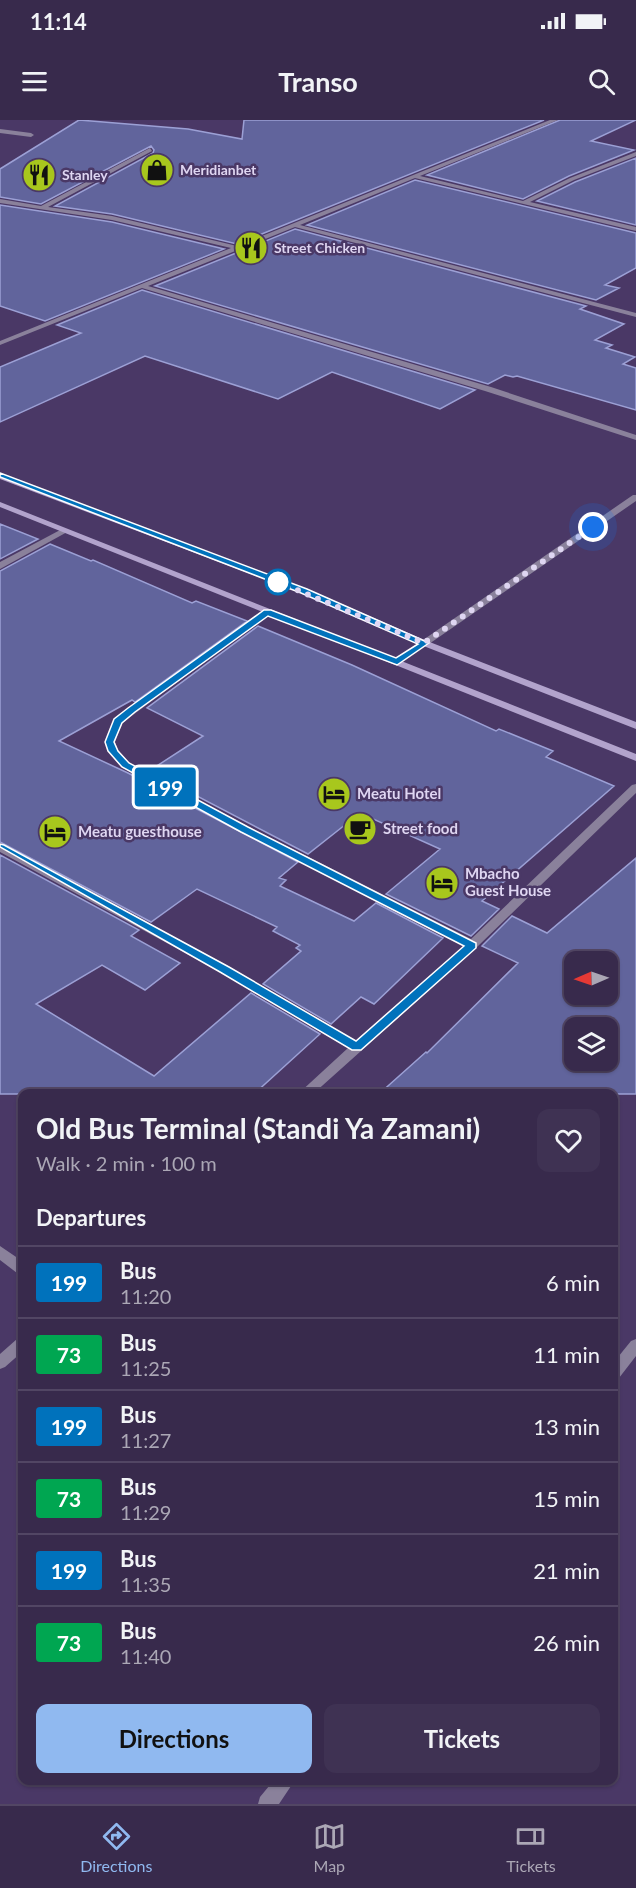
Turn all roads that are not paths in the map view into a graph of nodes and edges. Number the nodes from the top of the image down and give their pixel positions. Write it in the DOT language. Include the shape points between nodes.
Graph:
graph roads {
  1 [pos="555,120"];
  2 [pos="0,131"];
  3 [pos="31,135"];
  4 [pos="150,150"];
  5 [pos="636,154"];
  6 [pos="627,157"];
  7 [pos="636,159"];
  8 [pos="417,177"];
  9 [pos="0,201"];
  10 [pos="525,202"];
  11 [pos="43,207"];
  12 [pos="295,225"];
  13 [pos="636,228"];
  14 [pos="239,248"];
  15 [pos="142,286"];
  16 [pos="636,315"];
  17 [pos="0,343"];
  18 [pos="636,438"];
  19 [pos="0,476"];
  20 [pos="636,497"];
  21 [pos="0,504"];
  22 [pos="65,531"];
  23 [pos="0,566"];
  24 [pos="267,612"];
  25 [pos="424,643"];
  26 [pos="397,662"];
  27 [pos="636,726"];
  28 [pos="636,758"];
  29 [pos="636,788"];
  30 [pos="0,847"];
  31 [pos="472,945"];
  32 [pos="356,1047"];
  33 [pos="310,1089"];
  34 [pos="0,1252"];
  35 [pos="18,1266"];
  36 [pos="636,1345"];
  37 [pos="18,1347"];
  38 [pos="0,1363"];
  39 [pos="618,1368"];
  40 [pos="282,1785"];
  41 [pos="267,1804"];
  1 -- 8 [label="street"];
  2 -- 3 [label="street"];
  4 -- 11 [label="street"];
  5 -- 6 [label="street"];
  6 -- 7 [label="street"];
  6 -- 10 [label="street"];
  8 -- 10 [label="street"];
  8 -- 12 [label="street"];
  9 -- 11 [label="street"];
  10 -- 13 [label="street"];
  11 -- 14 [label="street" via="151,226"];
  12 -- 14 [label="street"];
  12 -- 16 [label="street"];
  14 -- 15 [label="street"];
  15 -- 17 [label="street"];
  15 -- 18 [label="street" via="488,389"];
  19 -- 25 [label="main road" via="304,591"];
  20 -- 25 [label="street"];
  21 -- 22 [label="main road"];
  22 -- 23 [label="street"];
  22 -- 24 [label="main road"];
  24 -- 26 [label="main road"];
  24 -- 31 [label="street" via="118,722 110,742 113,751 125,765 245,830"];
  25 -- 26 [label="street"];
  25 -- 27 [label="main road"];
  26 -- 28 [label="main road"];
  29 -- 31 [label="street"];
  30 -- 32 [label="street"];
  31 -- 32 [label="street"];
  32 -- 33 [label="street"];
  34 -- 35 [label="street"];
  36 -- 39 [label="street"];
  37 -- 38 [label="street"];
  40 -- 41 [label="street"];
}
